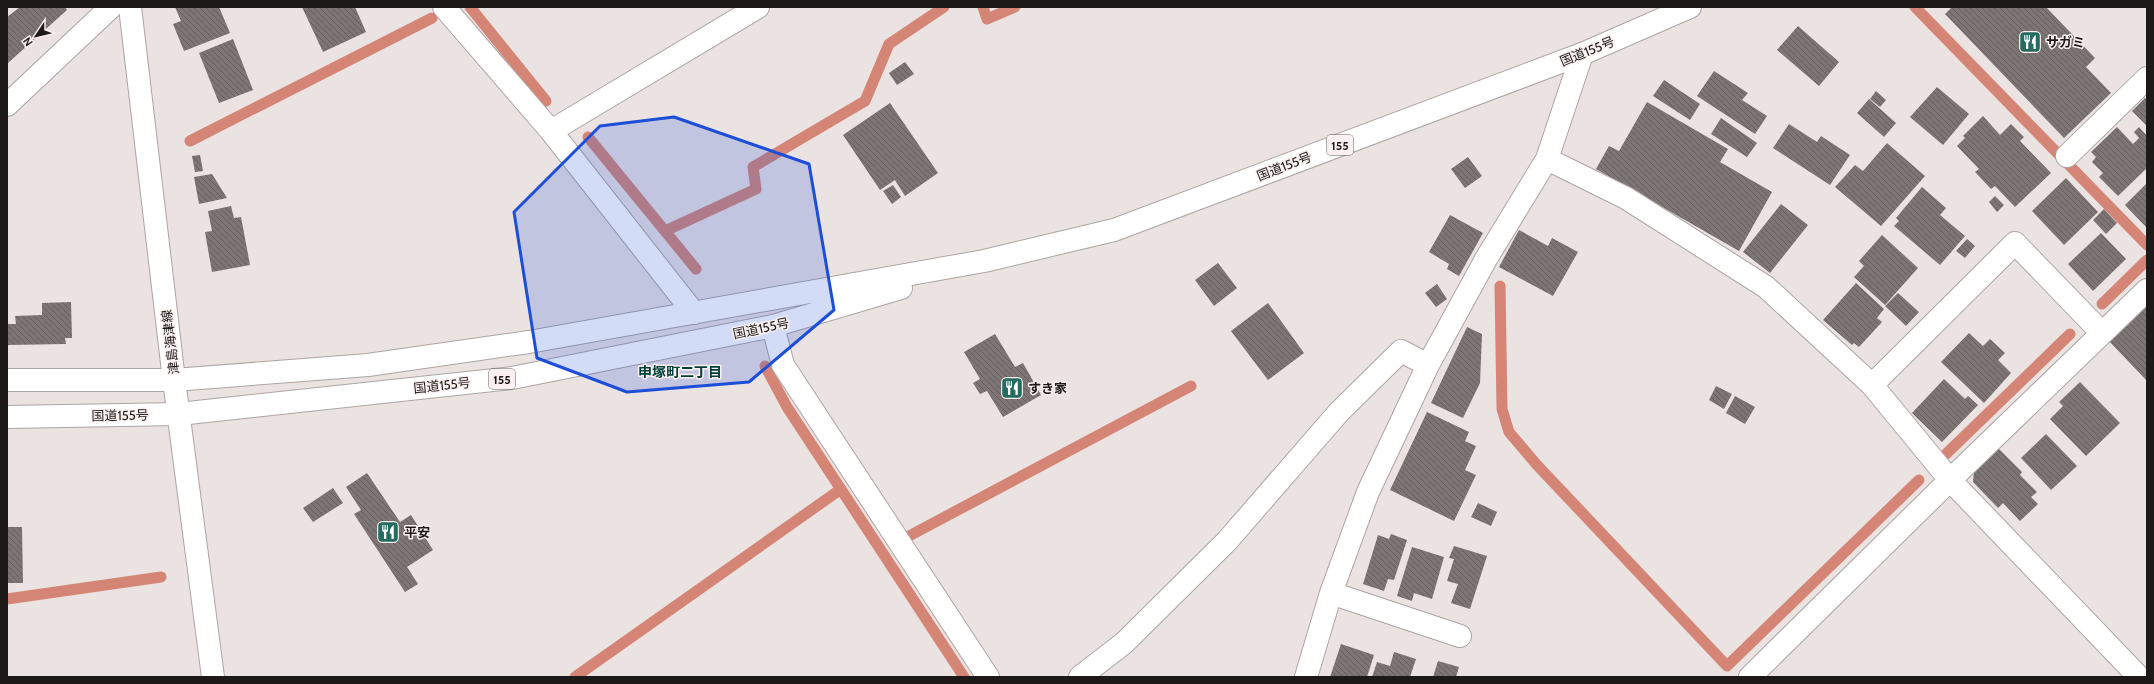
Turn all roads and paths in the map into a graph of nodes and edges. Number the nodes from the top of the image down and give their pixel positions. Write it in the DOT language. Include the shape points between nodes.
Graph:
graph roads {
  1 [pos="111,7"];
  2 [pos="130,7"];
  3 [pos="444,7"];
  4 [pos="758,7"];
  5 [pos="1690,7"];
  6 [pos="1582,54"];
  7 [pos="2147,78"];
  8 [pos="7,105"];
  9 [pos="551,131"];
  10 [pos="2067,156"];
  11 [pos="1547,159"];
  12 [pos="984,262"];
  13 [pos="2147,290"];
  14 [pos="694,312"];
  15 [pos="772,326"];
  16 [pos="2102,333"];
  17 [pos="1428,365"];
  18 [pos="7,380"];
  19 [pos="174,380"];
  20 [pos="1872,385"];
  21 [pos="179,414"];
  22 [pos="7,417"];
  23 [pos="1950,480"];
  24 [pos="1331,593"];
  25 [pos="1460,636"];
  26 [pos="213,677"];
  27 [pos="988,677"];
  28 [pos="1080,677"];
  29 [pos="1306,677"];
  30 [pos="1750,677"];
  31 [pos="2139,677"];
  1 -- 8 [label="main road"];
  2 -- 19 [label="main road, 津島海津線"];
  3 -- 9 [label="main road"];
  4 -- 9 [label="main road"];
  5 -- 6 [label="main road, 国道155号 / 155"];
  6 -- 11 [label="main road"];
  6 -- 12 [label="main road, 国道155号 / 155" via="1114,230"];
  7 -- 10 [label="main road"];
  9 -- 14 [label="main road"];
  11 -- 17 [label="main road" via="1486,259"];
  11 -- 20 [label="main road" via="1626,198 1766,287"];
  12 -- 14 [label="main road, 国道155号 / 155"];
  12 -- 15 [label="main road, 国道155号 / 155" via="807,318"];
  13 -- 16 [label="main road"];
  14 -- 19 [label="main road, 国道155号 / 155" via="529,342 368,365"];
  15 -- 21 [label="main road, 国道155号 / 155" via="512,378"];
  15 -- 27 [label="main road" via="782,365"];
  16 -- 20 [label="main road" via="2015,243"];
  16 -- 23 [label="main road"];
  17 -- 24 [label="main road" via="1368,492"];
  17 -- 28 [label="main road" via="1401,351 1339,412 1227,541 1124,643"];
  18 -- 19 [label="main road, 国道155号 / 155"];
  19 -- 21 [label="main road, 津島海津線"];
  20 -- 23 [label="main road"];
  21 -- 22 [label="main road, 国道155号 / 155"];
  21 -- 26 [label="main road, 津島海津線"];
  23 -- 30 [label="main road"];
  23 -- 31 [label="main road"];
  24 -- 25 [label="main road"];
  24 -- 29 [label="main road"];
}
